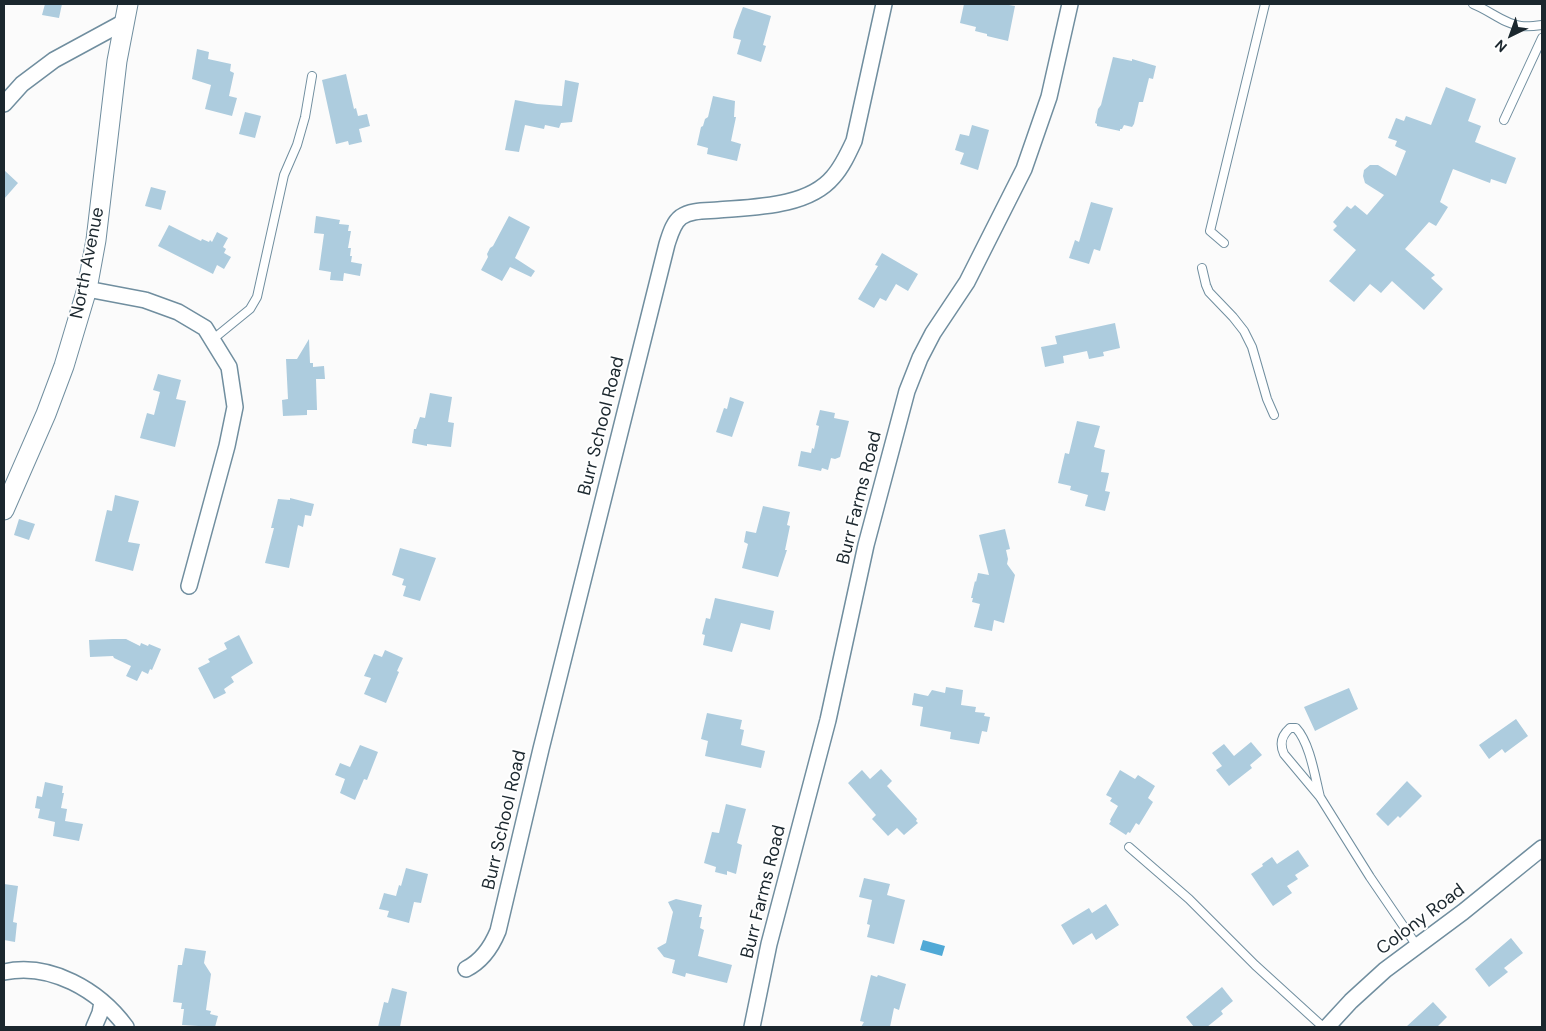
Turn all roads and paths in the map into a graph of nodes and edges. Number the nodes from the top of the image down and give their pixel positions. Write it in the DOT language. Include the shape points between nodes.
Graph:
graph roads {
  1 [pos="884,4"];
  2 [pos="1070,4"];
  3 [pos="1265,4"];
  4 [pos="1473,4"];
  5 [pos="1493,4"];
  6 [pos="126,13"];
  7 [pos="1497,15"];
  8 [pos="1542,25"];
  9 [pos="1542,38"];
  10 [pos="312,76"];
  11 [pos="4,104"];
  12 [pos="1504,120"];
  13 [pos="1224,243"];
  14 [pos="1202,268"];
  15 [pos="87,289"];
  16 [pos="212,340"];
  17 [pos="1274,415"];
  18 [pos="4,510"];
  19 [pos="189,586"];
  20 [pos="1320,797"];
  21 [pos="1129,847"];
  22 [pos="1542,848"];
  23 [pos="1417,946"];
  24 [pos="466,969"];
  25 [pos="4,972"];
  26 [pos="102,1002"];
  27 [pos="94,1027"];
  28 [pos="126,1027"];
  29 [pos="752,1027"];
  30 [pos="1325,1027"];
  1 -- 24 [label="street, Burr School Road" via="854,141 833,177 814,193 792,200 691,212 675,223 608,477 498,931 488,952"];
  2 -- 29 [label="street, Burr Farms Road" via="1049,96 1024,169 967,282 933,333 907,391 866,545 828,720"];
  3 -- 13 [label="lane" via="1210,231"];
  4 -- 7 [label="lane"];
  5 -- 7 [label="lane"];
  6 -- 11 [label="street" via="54,60 22,84"];
  6 -- 15 [label="street, North Avenue"];
  7 -- 8 [label="lane" via="1520,26"];
  9 -- 12 [label="lane"];
  10 -- 16 [label="lane" via="305,117 284,175 257,297 250,309"];
  14 -- 17 [label="lane" via="1206,286 1244,331 1252,347"];
  15 -- 16 [label="street" via="145,300 178,312 205,328"];
  15 -- 18 [label="street, North Avenue" via="46,414"];
  16 -- 19 [label="street" via="229,366 235,407"];
  20 -- 20 [label="lane" via="1284,754 1282,739 1290,728 1296,728 1306,744"];
  20 -- 23 [label="lane"];
  21 -- 30 [label="lane"];
  22 -- 23 [label="street, Colony Road"];
  23 -- 30 [label="street, Colony Road" via="1378,976"];
  25 -- 26 [label="street" via="36,970 57,976 85,988"];
  26 -- 27 [label="street"];
  26 -- 28 [label="street"];
}
